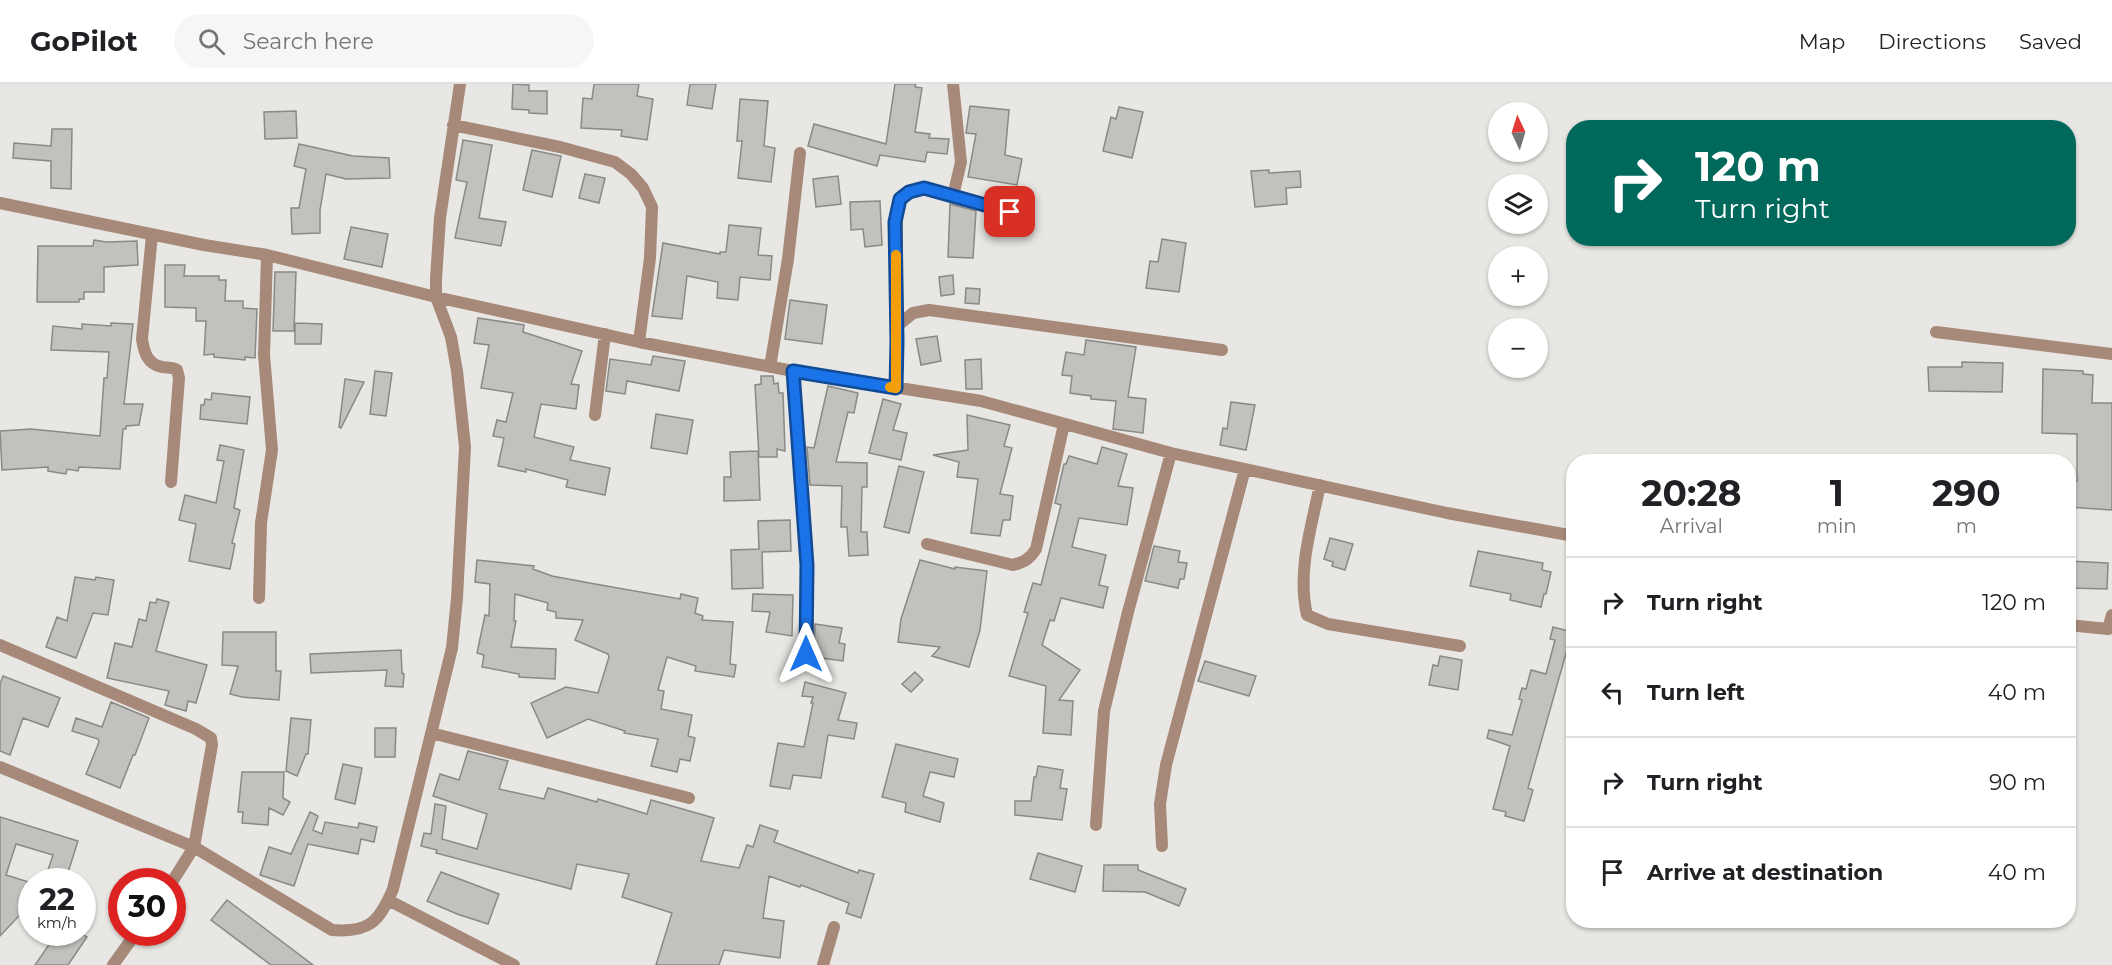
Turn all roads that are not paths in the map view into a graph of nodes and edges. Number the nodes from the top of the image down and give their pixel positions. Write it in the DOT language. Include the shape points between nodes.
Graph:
graph roads {
  1 [pos="460,84"];
  2 [pos="953,84"];
  3 [pos="453,125"];
  4 [pos="800,153"];
  5 [pos="953,196"];
  6 [pos="0,203"];
  7 [pos="1010,212"];
  8 [pos="152,235"];
  9 [pos="267,255"];
  10 [pos="436,297"];
  11 [pos="897,326"];
  12 [pos="1936,332"];
  13 [pos="605,334"];
  14 [pos="639,342"];
  15 [pos="1222,350"];
  16 [pos="2112,354"];
  17 [pos="771,367"];
  18 [pos="793,371"];
  19 [pos="896,388"];
  20 [pos="595,415"];
  21 [pos="1064,424"];
  22 [pos="1171,453"];
  23 [pos="1245,469"];
  24 [pos="171,482"];
  25 [pos="1320,486"];
  26 [pos="1566,534"];
  27 [pos="927,544"];
  28 [pos="259,598"];
  29 [pos="2112,615"];
  30 [pos="2076,626"];
  31 [pos="2110,630"];
  32 [pos="0,645"];
  33 [pos="1460,646"];
  34 [pos="806,654"];
  35 [pos="431,733"];
  36 [pos="0,767"];
  37 [pos="689,798"];
  38 [pos="1096,825"];
  39 [pos="1162,846"];
  40 [pos="194,847"];
  41 [pos="181,868"];
  42 [pos="388,900"];
  43 [pos="834,927"];
  44 [pos="127,946"];
  45 [pos="113,965"];
  46 [pos="514,965"];
  47 [pos="824,965"];
  1 -- 3 [label="street"];
  2 -- 5 [label="street" via="961,162"];
  3 -- 10 [label="street" via="440,218"];
  3 -- 14 [label="street" via="615,162 631,174 652,207"];
  4 -- 17 [label="street"];
  5 -- 7 [label="street"];
  5 -- 11 [label="street" via="924,188 900,199 895,222"];
  6 -- 8 [label="street"];
  8 -- 9 [label="street"];
  8 -- 24 [label="street" via="142,339 145,355 155,365 177,370 179,378"];
  9 -- 10 [label="street"];
  9 -- 28 [label="street" via="264,355 272,450 261,523"];
  10 -- 13 [label="street"];
  10 -- 35 [label="street" via="451,337 465,447 452,648"];
  11 -- 15 [label="street" via="913,313 929,310"];
  11 -- 19 [label="street"];
  12 -- 16 [label="street"];
  13 -- 14 [label="street"];
  13 -- 20 [label="street"];
  14 -- 17 [label="street"];
  17 -- 18 [label="street"];
  18 -- 19 [label="street"];
  18 -- 34 [label="street" via="807,565"];
  19 -- 21 [label="street" via="981,401"];
  21 -- 22 [label="street"];
  21 -- 27 [label="street" via="1032,556 1013,565"];
  22 -- 23 [label="street"];
  22 -- 38 [label="street" via="1104,711"];
  23 -- 25 [label="street"];
  23 -- 39 [label="street" via="1166,765 1160,804"];
  25 -- 26 [label="street"];
  25 -- 33 [label="street" via="1304,568 1302,594 1307,615 1328,624"];
  29 -- 31 [label="street"];
  30 -- 31 [label="street"];
  32 -- 40 [label="street" via="137,701 211,738"];
  35 -- 37 [label="street"];
  35 -- 42 [label="street"];
  36 -- 40 [label="street"];
  40 -- 41 [label="street"];
  40 -- 42 [label="street" via="332,930 352,932 367,927"];
  42 -- 46 [label="street"];
  43 -- 47 [label="street"];
  44 -- 45 [label="street"];
}
